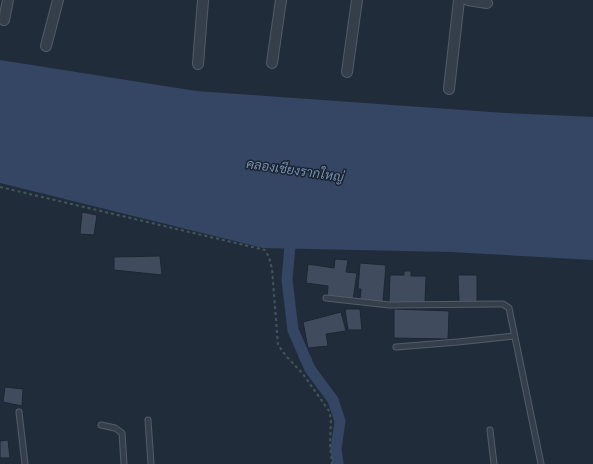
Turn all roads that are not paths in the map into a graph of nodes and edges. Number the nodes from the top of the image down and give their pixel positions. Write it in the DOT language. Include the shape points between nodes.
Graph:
graph roads {
  1 [pos="8,0"];
  2 [pos="58,0"];
  3 [pos="202,0"];
  4 [pos="280,0"];
  5 [pos="356,0"];
  6 [pos="460,0"];
  7 [pos="468,0"];
  8 [pos="487,3"];
  9 [pos="4,20"];
  10 [pos="46,46"];
  11 [pos="272,63"];
  12 [pos="198,64"];
  13 [pos="347,72"];
  14 [pos="449,89"];
  15 [pos="326,298"];
  16 [pos="514,336"];
  17 [pos="396,347"];
  18 [pos="18,412"];
  19 [pos="148,420"];
  20 [pos="101,425"];
  21 [pos="490,430"];
  22 [pos="25,464"];
  23 [pos="124,464"];
  24 [pos="151,464"];
  25 [pos="494,464"];
  26 [pos="541,464"];
  1 -- 9 [label="street"];
  2 -- 10 [label="street"];
  3 -- 12 [label="street"];
  4 -- 11 [label="street"];
  5 -- 13 [label="street"];
  6 -- 14 [label="street"];
  7 -- 8 [label="street"];
  15 -- 16 [label="lane" via="389,305 503,304 509,308"];
  16 -- 17 [label="lane"];
  16 -- 26 [label="lane"];
  18 -- 22 [label="lane"];
  19 -- 24 [label="lane"];
  20 -- 23 [label="lane" via="115,428 122,433"];
  21 -- 25 [label="lane"];
}
